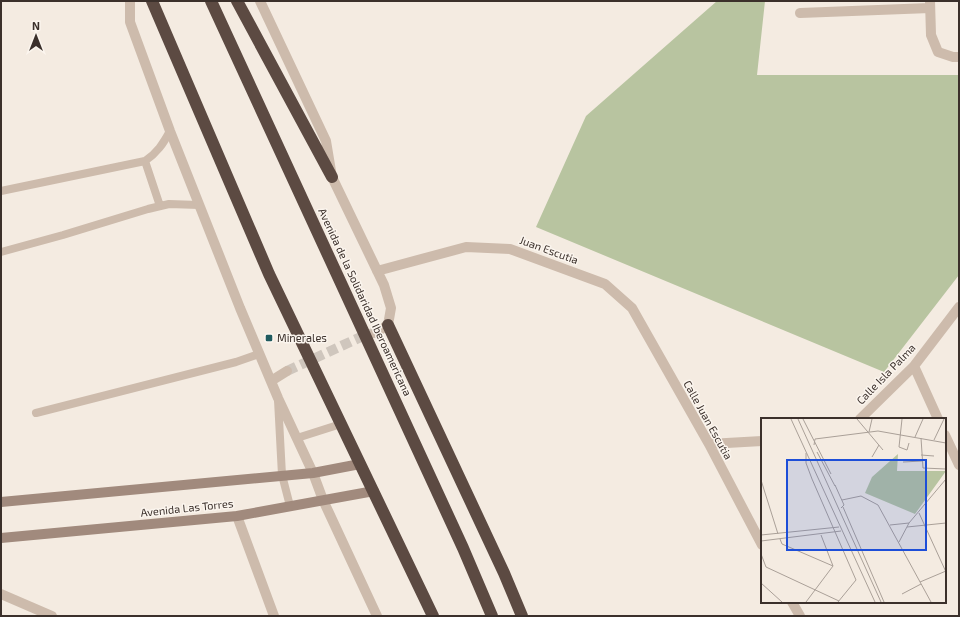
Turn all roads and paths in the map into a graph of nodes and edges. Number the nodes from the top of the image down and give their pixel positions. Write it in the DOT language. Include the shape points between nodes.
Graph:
graph roads {
  1 [pos="130,1"];
  2 [pos="152,1"];
  3 [pos="211,1"];
  4 [pos="237,1"];
  5 [pos="260,1"];
  6 [pos="930,5"];
  7 [pos="800,13"];
  8 [pos="959,57"];
  9 [pos="170,131"];
  10 [pos="145,161"];
  11 [pos="332,177"];
  12 [pos="1,191"];
  13 [pos="199,205"];
  14 [pos="160,206"];
  15 [pos="1,252"];
  16 [pos="377,271"];
  17 [pos="959,307"];
  18 [pos="632,308"];
  19 [pos="388,325"];
  20 [pos="374,333"];
  21 [pos="260,354"];
  22 [pos="914,366"];
  23 [pos="287,371"];
  24 [pos="271,381"];
  25 [pos="278,398"];
  26 [pos="36,413"];
  27 [pos="861,418"];
  28 [pos="938,418"];
  29 [pos="341,424"];
  30 [pos="946,436"];
  31 [pos="297,438"];
  32 [pos="761,441"];
  33 [pos="709,444"];
  34 [pos="953,454"];
  35 [pos="360,464"];
  36 [pos="959,465"];
  37 [pos="313,472"];
  38 [pos="282,475"];
  39 [pos="374,492"];
  40 [pos="323,500"];
  41 [pos="1,502"];
  42 [pos="290,506"];
  43 [pos="237,516"];
  44 [pos="1,538"];
  45 [pos="761,543"];
  46 [pos="1,594"];
  47 [pos="793,603"];
  48 [pos="52,616"];
  49 [pos="274,616"];
  50 [pos="377,616"];
  51 [pos="433,616"];
  52 [pos="492,616"];
  53 [pos="522,616"];
  54 [pos="800,616"];
  1 -- 9 [label="street" via="130,22"];
  2 -- 29 [label="highway" via="269,274"];
  3 -- 52 [label="highway, Avenida de la Solidaridad Iberoamericana" via="437,490"];
  4 -- 11 [label="highway"];
  5 -- 11 [label="street" via="326,141"];
  6 -- 7 [label="street"];
  6 -- 8 [label="street" via="931,35 938,52"];
  9 -- 10 [label="lane" via="154,155"];
  9 -- 13 [label="street"];
  10 -- 12 [label="lane"];
  10 -- 14 [label="lane"];
  11 -- 16 [label="street"];
  13 -- 14 [label="lane"];
  13 -- 21 [label="street"];
  14 -- 15 [label="lane"];
  16 -- 18 [label="street, Juan Escutia" via="466,247 510,248 605,284"];
  16 -- 19 [label="street" via="391,308"];
  17 -- 22 [label="street, Calle Isla Palma"];
  18 -- 33 [label="street, Calle Juan Escutia"];
  19 -- 20 [label="street"];
  19 -- 53 [label="highway"];
  21 -- 24 [label="street"];
  21 -- 26 [label="lane"];
  22 -- 27 [label="street, Calle Isla Palma"];
  22 -- 28 [label="street"];
  23 -- 24 [label="street"];
  24 -- 25 [label="street"];
  25 -- 31 [label="street"];
  25 -- 38 [label="lane"];
  29 -- 31 [label="lane"];
  29 -- 35 [label="highway"];
  30 -- 34 [label="street"];
  31 -- 37 [label="street"];
  32 -- 33 [label="street"];
  33 -- 45 [label="street, Calle Juan Escutia"];
  34 -- 36 [label="street"];
  35 -- 37 [label="street, Avenida Las Torres"];
  35 -- 39 [label="highway"];
  37 -- 38 [label="street, Avenida Las Torres"];
  37 -- 40 [label="street"];
  38 -- 41 [label="street, Avenida Las Torres"];
  38 -- 42 [label="lane"];
  39 -- 40 [label="street, Avenida Las Torres"];
  39 -- 51 [label="highway"];
  40 -- 42 [label="street, Avenida Las Torres"];
  40 -- 50 [label="street"];
  42 -- 43 [label="street, Avenida Las Torres"];
  43 -- 44 [label="street, Avenida Las Torres"];
  43 -- 49 [label="street"];
  46 -- 48 [label="street"];
  47 -- 54 [label="street"];
}
